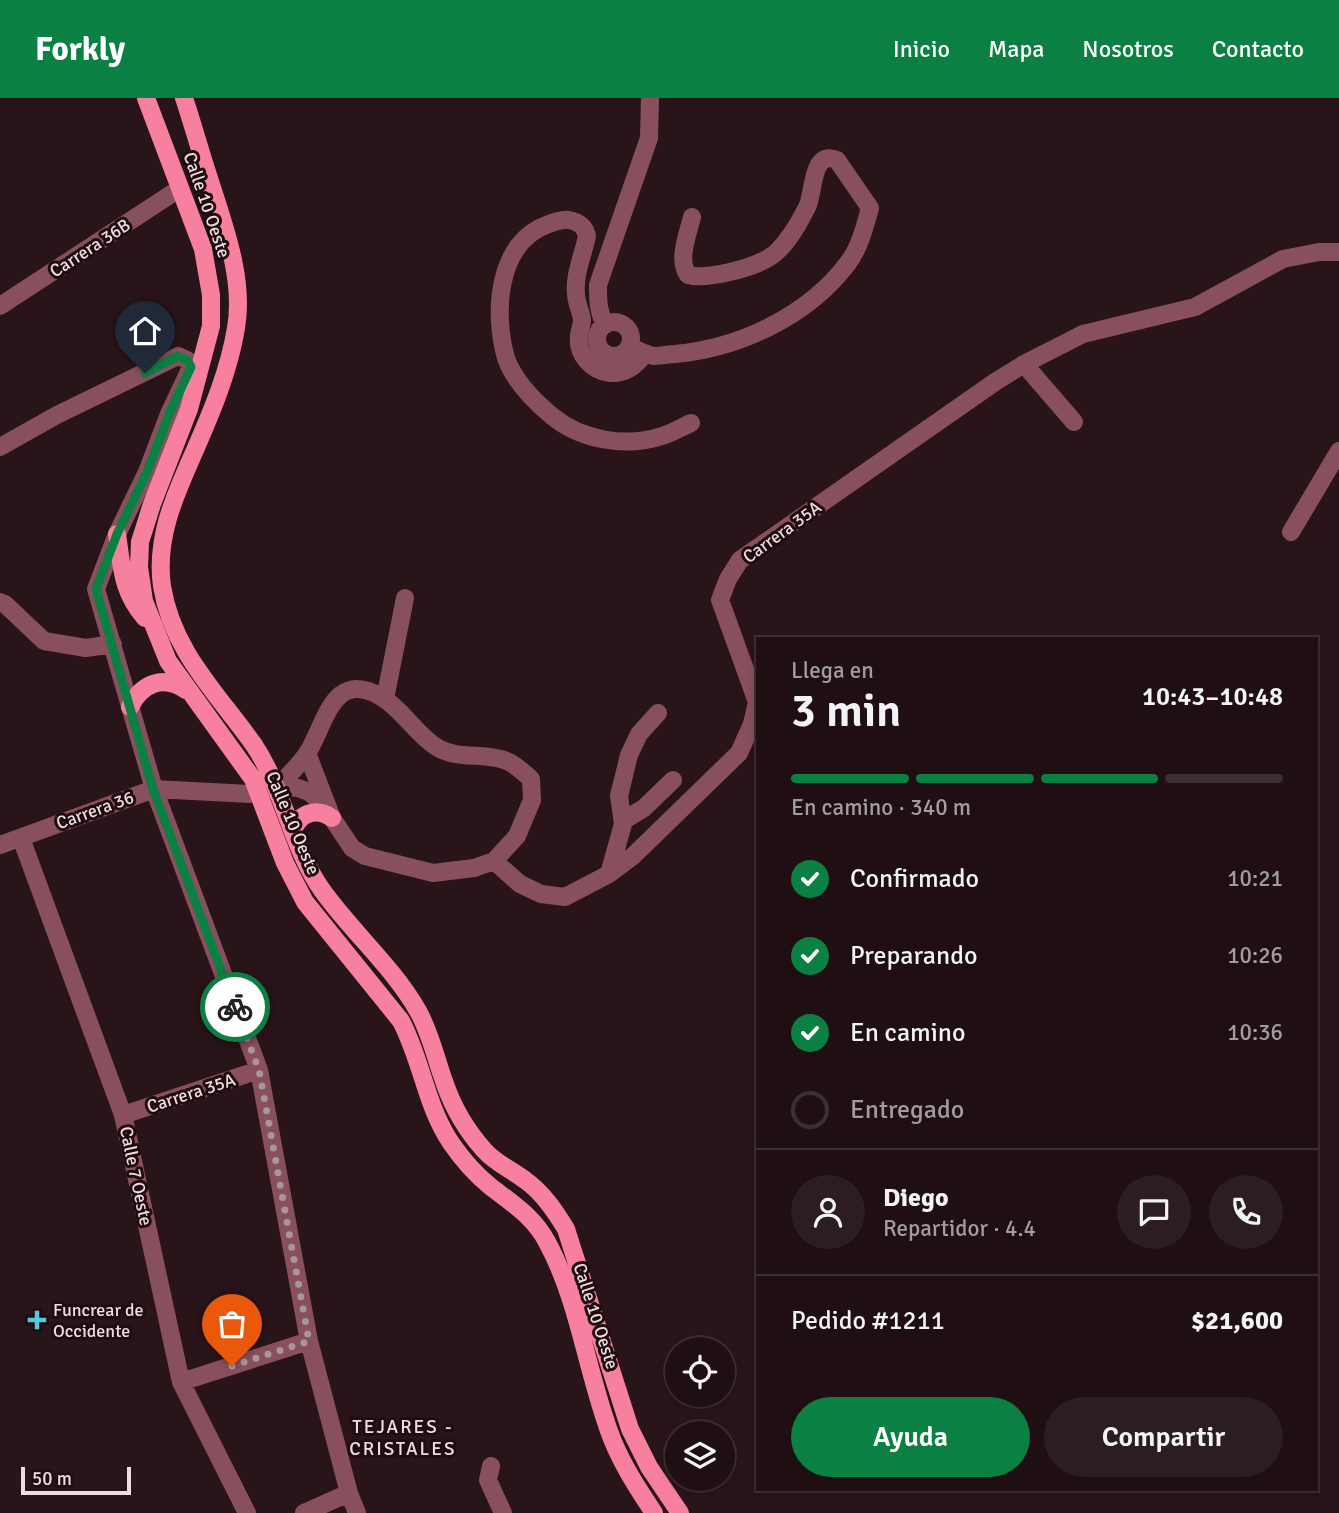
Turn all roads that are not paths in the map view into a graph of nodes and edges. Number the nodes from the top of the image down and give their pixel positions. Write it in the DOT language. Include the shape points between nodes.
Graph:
graph roads {
  1 [pos="146,98"];
  2 [pos="650,98"];
  3 [pos="184,101"];
  4 [pos="179,189"];
  5 [pos="692,217"];
  6 [pos="1339,252"];
  7 [pos="0,306"];
  8 [pos="605,324"];
  9 [pos="637,349"];
  10 [pos="1024,364"];
  11 [pos="1074,422"];
  12 [pos="691,423"];
  13 [pos="0,447"];
  14 [pos="1339,452"];
  15 [pos="1291,531"];
  16 [pos="117,534"];
  17 [pos="405,598"];
  18 [pos="0,602"];
  19 [pos="153,627"];
  20 [pos="113,644"];
  21 [pos="188,691"];
  22 [pos="385,699"];
  23 [pos="756,699"];
  24 [pos="756,706"];
  25 [pos="130,707"];
  26 [pos="658,713"];
  27 [pos="307,753"];
  28 [pos="673,780"];
  29 [pos="153,789"];
  30 [pos="276,789"];
  31 [pos="258,792"];
  32 [pos="332,818"];
  33 [pos="623,821"];
  34 [pos="293,831"];
  35 [pos="21,838"];
  36 [pos="0,845"];
  37 [pos="494,861"];
  38 [pos="609,874"];
  39 [pos="259,1070"];
  40 [pos="123,1115"];
  41 [pos="309,1341"];
  42 [pos="181,1382"];
  43 [pos="491,1466"];
  44 [pos="349,1493"];
  45 [pos="247,1513"];
  46 [pos="304,1513"];
  47 [pos="357,1513"];
  48 [pos="503,1513"];
  49 [pos="654,1513"];
  50 [pos="680,1513"];
  1 -- 4 [label="main road, Calle 10 Oeste"];
  2 -- 8 [label="street" via="649,138 598,285 600,317"];
  3 -- 30 [label="main road, Calle 10 Oeste" via="228,238 237,326 226,371 170,508 162,544 162,583 185,652 254,746"];
  4 -- 7 [label="street, Carrera 36B"];
  4 -- 19 [label="main road, Calle 10 Oeste" via="208,270 211,326 189,410 141,542 141,586"];
  5 -- 9 [label="street" via="684,269 701,278 772,256 796,228 808,206 816,168 825,159 837,160 870,208 850,260 825,290 798,310 737,342 653,356"];
  6 -- 10 [label="street, Carrera 35A" via="1283,259 1195,307 1083,334"];
  8 -- 9 [label="street" via="624,325"];
  8 -- 9 [label="street" via="596,341 600,350 617,356"];
  9 -- 12 [label="street" via="634,367 616,373 590,365 580,349 582,322 576,280 587,236 579,222 566,219 541,227 521,243 501,283 500,315 507,359 533,400 573,430 607,440 662,436"];
  10 -- 11 [label="street"];
  10 -- 23 [label="street, Carrera 35A" via="740,560 720,600"];
  13 -- 16 [label="street" via="178,356 187,360 191,367"];
  14 -- 15 [label="street"];
  16 -- 19 [label="main road" via="125,589"];
  16 -- 20 [label="street" via="96,589"];
  17 -- 22 [label="street"];
  18 -- 20 [label="street" via="44,641 86,648"];
  19 -- 21 [label="main road, Calle 10 Oeste"];
  20 -- 25 [label="street"];
  21 -- 25 [label="main road" via="178,684 154,682 135,696"];
  21 -- 31 [label="main road, Calle 10 Oeste" via="239,756"];
  22 -- 27 [label="street" via="362,690 335,698"];
  22 -- 37 [label="street" via="442,750 498,758 531,779 532,800 517,836"];
  24 -- 38 [label="street, Carrera 35A" via="739,753"];
  25 -- 29 [label="street"];
  26 -- 33 [label="street" via="633,745 619,796"];
  27 -- 30 [label="street"];
  27 -- 32 [label="street"];
  28 -- 33 [label="street"];
  29 -- 31 [label="street, Carrera 36"];
  29 -- 35 [label="street, Carrera 36"];
  29 -- 39 [label="street"];
  30 -- 31 [label="street, Carrera 36"];
  30 -- 32 [label="street, Carrera 36" via="309,792"];
  30 -- 34 [label="main road, Calle 10 Oeste"];
  31 -- 49 [label="main road, Calle 10 Oeste" via="305,902 401,1021 435,1113 452,1144 483,1179 533,1219 547,1241 562,1275 612,1438"];
  32 -- 34 [label="main road" via="312,812 299,818"];
  32 -- 37 [label="street" via="352,848 365,856 433,873"];
  33 -- 38 [label="street"];
  34 -- 50 [label="main road, Calle 10 Oeste" via="321,889 418,1011 457,1112 485,1151 527,1181 566,1229 630,1430"];
  35 -- 36 [label="street, Carrera 36"];
  35 -- 40 [label="street, Calle 7 Oeste"];
  37 -- 38 [label="street, Carrera 35A" via="520,884 541,894 565,897"];
  39 -- 40 [label="street, Carrera 35A"];
  39 -- 41 [label="street"];
  40 -- 42 [label="street, Calle 7 Oeste"];
  41 -- 42 [label="street"];
  41 -- 44 [label="street"];
  42 -- 45 [label="street, Calle 7 Oeste"];
  43 -- 48 [label="street" via="488,1480"];
  44 -- 46 [label="street"];
  44 -- 47 [label="street"];
}
